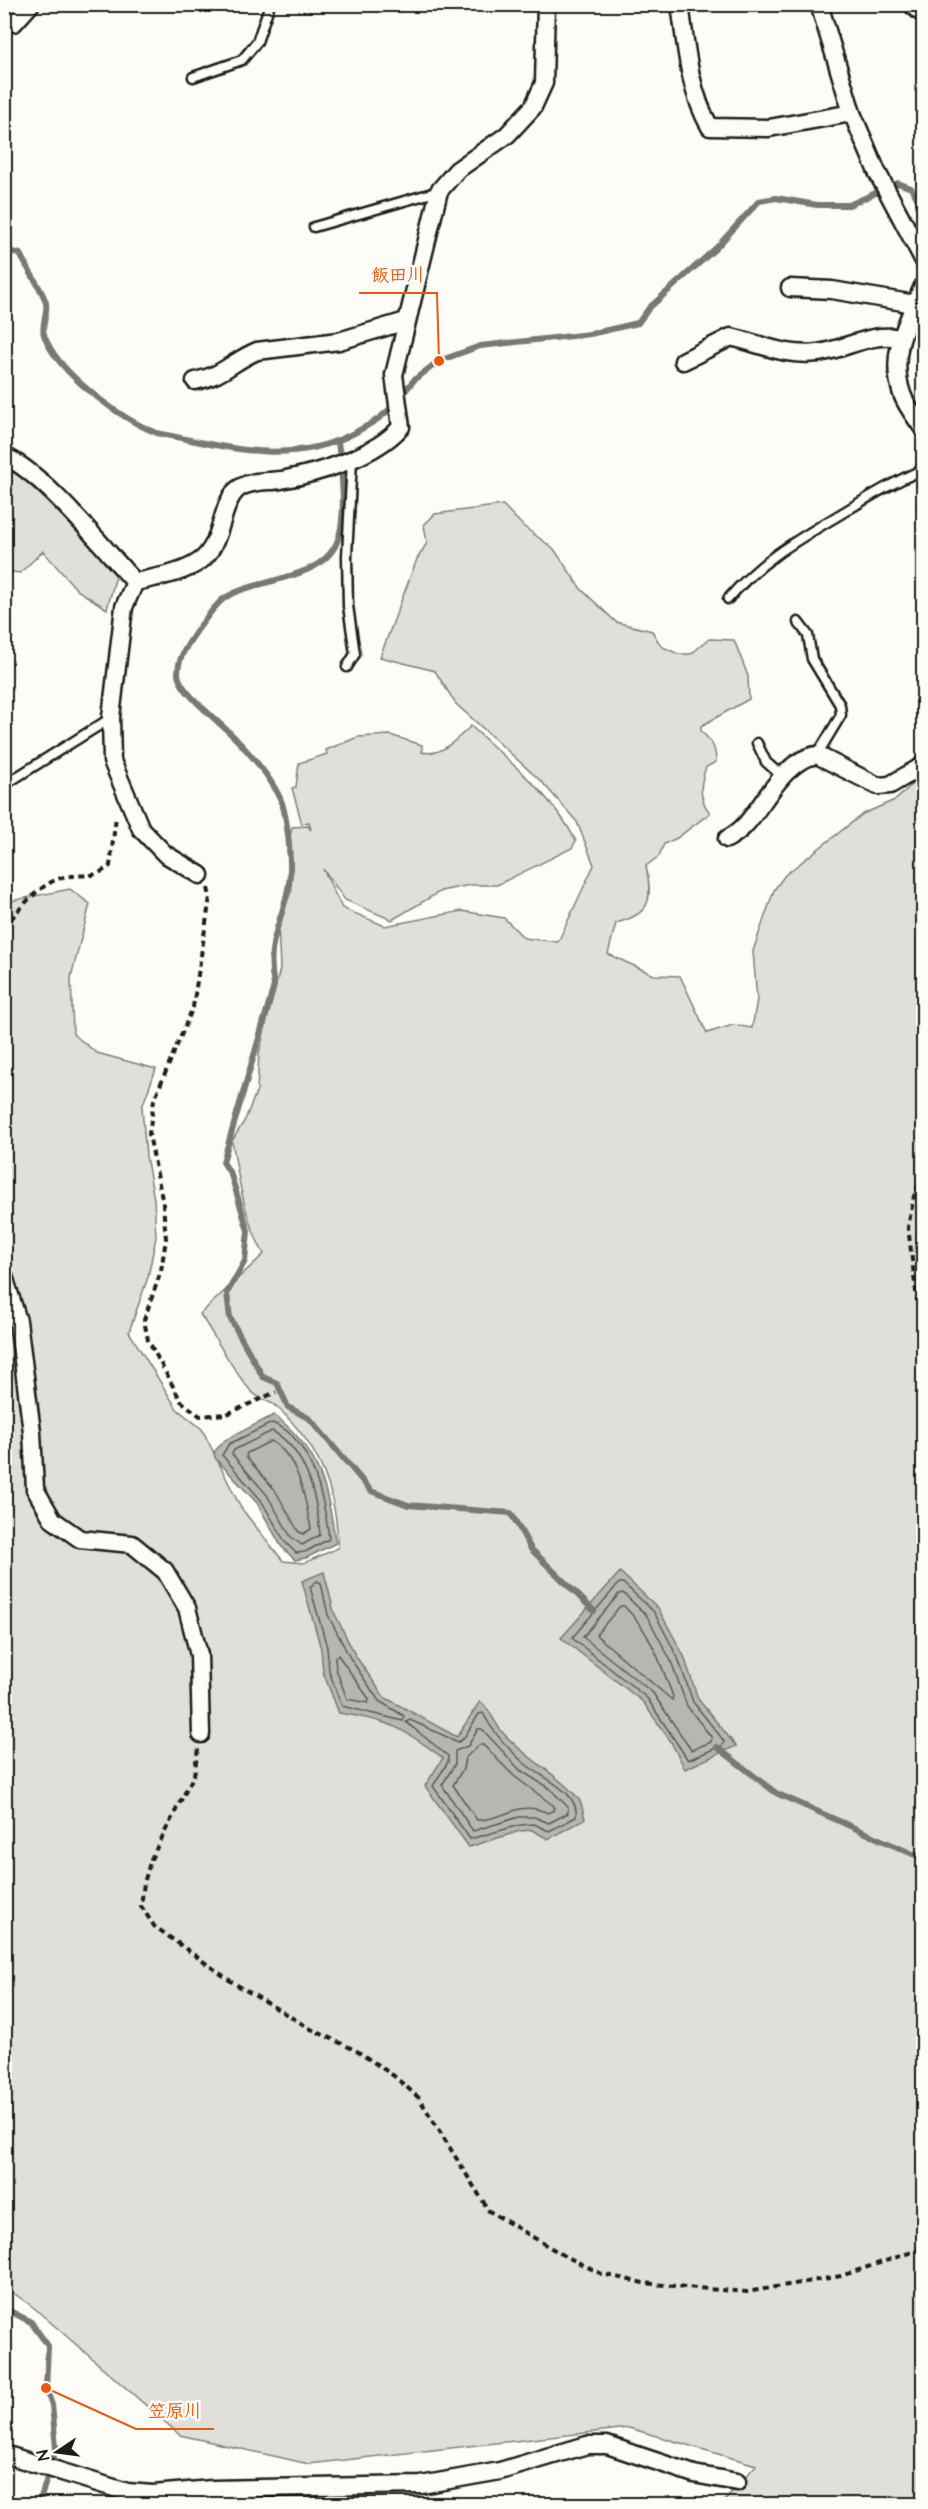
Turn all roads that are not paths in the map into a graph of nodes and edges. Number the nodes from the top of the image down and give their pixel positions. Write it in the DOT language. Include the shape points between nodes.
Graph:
graph roads {
  1 [pos="31,4"];
  2 [pos="270,4"];
  3 [pos="546,4"];
  4 [pos="680,4"];
  5 [pos="819,4"];
  6 [pos="911,4"];
  7 [pos="924,15"];
  8 [pos="14,23"];
  9 [pos="193,77"];
  10 [pos="852,113"];
  11 [pos="439,191"];
  12 [pos="314,227"];
  13 [pos="924,261"];
  14 [pos="924,284"];
  15 [pos="790,288"];
  16 [pos="915,304"];
  17 [pos="406,321"];
  18 [pos="900,338"];
  19 [pos="683,362"];
  20 [pos="195,381"];
  21 [pos="924,430"];
  22 [pos="4,456"];
  23 [pos="352,459"];
  24 [pos="924,470"];
  25 [pos="135,582"];
  26 [pos="728,599"];
  27 [pos="798,622"];
  28 [pos="347,667"];
  29 [pos="111,717"];
  30 [pos="757,742"];
  31 [pos="817,755"];
  32 [pos="924,765"];
  33 [pos="790,770"];
  34 [pos="4,785"];
  35 [pos="727,839"];
  36 [pos="200,875"];
  37 [pos="4,1276"];
  38 [pos="201,1734"];
  39 [pos="4,2454"];
  40 [pos="737,2482"];
  1 -- 8 [label="street"];
  2 -- 9 [label="lane" via="257,42 242,60"];
  3 -- 11 [label="street" via="544,83 533,107 507,135 457,170"];
  4 -- 10 [label="street" via="689,65 710,128 769,128"];
  5 -- 10 [label="street"];
  6 -- 7 [label="street"];
  10 -- 13 [label="street"];
  11 -- 12 [label="lane"];
  11 -- 17 [label="street"];
  14 -- 16 [label="street"];
  15 -- 16 [label="street" via="832,290"];
  16 -- 18 [label="street"];
  17 -- 20 [label="street" via="339,341 257,351 225,372"];
  17 -- 23 [label="street" via="394,375 400,427"];
  18 -- 19 [label="street" via="869,337 827,351 794,354 731,337"];
  18 -- 21 [label="street" via="895,363 902,395"];
  22 -- 25 [label="street" via="20,462"];
  23 -- 25 [label="street" via="316,472 239,488 213,547 201,561"];
  23 -- 28 [label="lane" via="347,556 348,606 355,654"];
  24 -- 26 [label="lane" via="867,496 794,540 763,562"];
  25 -- 29 [label="street" via="124,607"];
  27 -- 31 [label="lane" via="808,636 812,659 840,705 841,715"];
  29 -- 34 [label="lane"];
  29 -- 36 [label="street" via="112,761 141,829 165,854"];
  30 -- 33 [label="lane" via="766,762 776,771"];
  31 -- 32 [label="street" via="878,786 890,785"];
  31 -- 33 [label="street" via="809,756"];
  33 -- 35 [label="street" via="744,827"];
  37 -- 38 [label="street" via="18,1321 35,1489 53,1520 80,1539 132,1544 165,1571 186,1608 199,1655"];
  39 -- 40 [label="street" via="127,2492 153,2494 212,2489 421,2485 500,2471 587,2445 607,2445 694,2474"];
}
